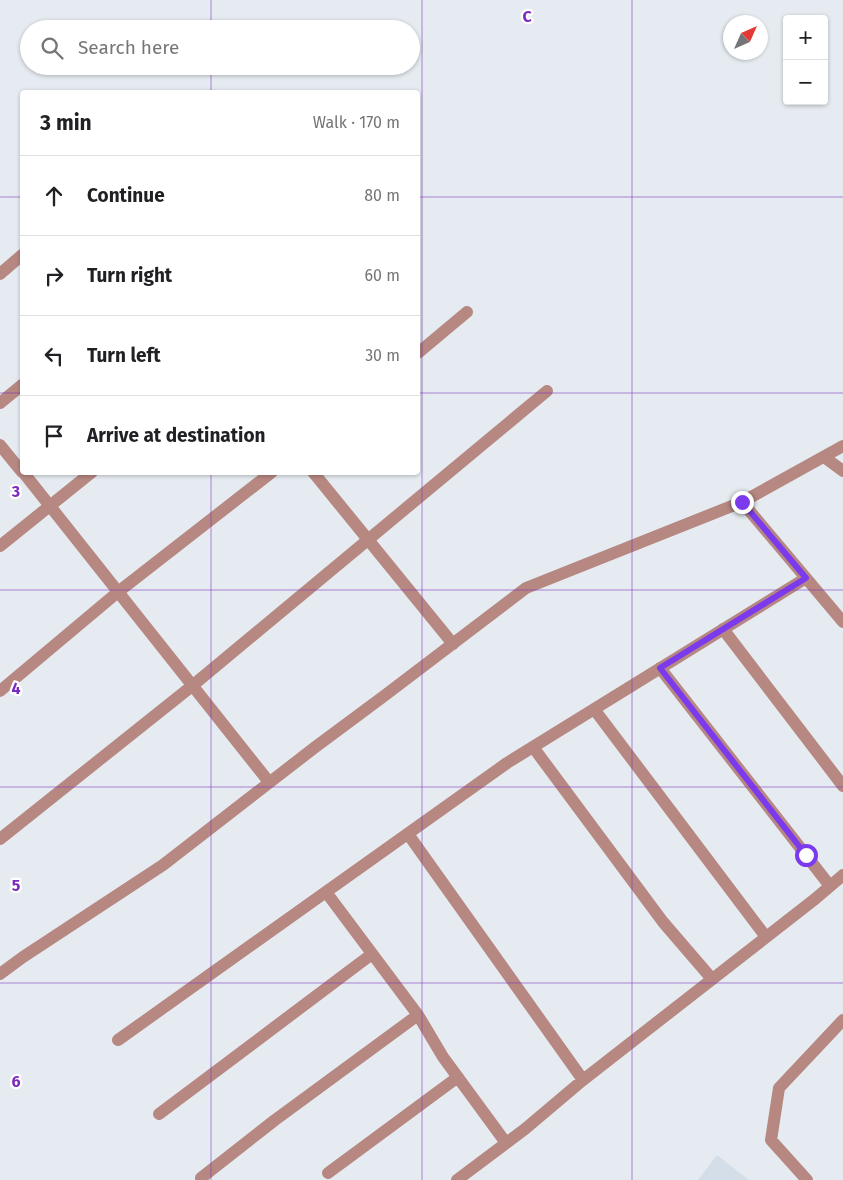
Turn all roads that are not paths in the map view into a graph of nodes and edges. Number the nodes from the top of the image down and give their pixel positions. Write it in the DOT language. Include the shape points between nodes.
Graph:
graph roads {
  1 [pos="20,257"];
  2 [pos="0,274"];
  3 [pos="467,312"];
  4 [pos="420,351"];
  5 [pos="20,387"];
  6 [pos="546,392"];
  7 [pos="0,402"];
  8 [pos="0,445"];
  9 [pos="843,446"];
  10 [pos="824,456"];
  11 [pos="20,468"];
  12 [pos="843,471"];
  13 [pos="25,475"];
  14 [pos="88,475"];
  15 [pos="268,475"];
  16 [pos="315,475"];
  17 [pos="742,502"];
  18 [pos="50,506"];
  19 [pos="368,541"];
  20 [pos="0,546"];
  21 [pos="806,578"];
  22 [pos="118,592"];
  23 [pos="843,622"];
  24 [pos="723,629"];
  25 [pos="453,644"];
  26 [pos="660,668"];
  27 [pos="192,686"];
  28 [pos="0,691"];
  29 [pos="594,709"];
  30 [pos="533,747"];
  31 [pos="269,782"];
  32 [pos="843,786"];
  33 [pos="408,834"];
  34 [pos="0,839"];
  35 [pos="843,875"];
  36 [pos="830,886"];
  37 [pos="326,892"];
  38 [pos="766,937"];
  39 [pos="372,954"];
  40 [pos="0,974"];
  41 [pos="712,979"];
  42 [pos="418,1015"];
  43 [pos="843,1020"];
  44 [pos="118,1040"];
  45 [pos="458,1077"];
  46 [pos="583,1080"];
  47 [pos="159,1114"];
  48 [pos="506,1144"];
  49 [pos="328,1173"];
  50 [pos="201,1178"];
  51 [pos="458,1180"];
  52 [pos="807,1180"];
  1 -- 2 [label="street"];
  3 -- 4 [label="street"];
  5 -- 7 [label="street"];
  6 -- 19 [label="street"];
  8 -- 11 [label="street"];
  9 -- 10 [label="street"];
  10 -- 12 [label="street"];
  10 -- 17 [label="street"];
  13 -- 18 [label="street"];
  14 -- 18 [label="street"];
  15 -- 22 [label="street"];
  16 -- 19 [label="street"];
  17 -- 21 [label="street"];
  17 -- 25 [label="street" via="526,588"];
  18 -- 20 [label="street"];
  18 -- 22 [label="street"];
  19 -- 25 [label="street"];
  19 -- 27 [label="street"];
  21 -- 23 [label="street"];
  21 -- 24 [label="street"];
  22 -- 27 [label="street"];
  22 -- 28 [label="street"];
  24 -- 26 [label="street"];
  24 -- 32 [label="street"];
  25 -- 31 [label="street"];
  26 -- 29 [label="street"];
  26 -- 36 [label="street"];
  27 -- 31 [label="street"];
  27 -- 34 [label="street"];
  29 -- 30 [label="street"];
  29 -- 38 [label="street"];
  30 -- 33 [label="street"];
  30 -- 41 [label="street" via="668,929"];
  31 -- 40 [label="street" via="163,865"];
  33 -- 37 [label="street"];
  33 -- 46 [label="street"];
  35 -- 36 [label="street"];
  36 -- 38 [label="street"];
  37 -- 39 [label="street"];
  37 -- 44 [label="street"];
  38 -- 41 [label="street"];
  39 -- 42 [label="street"];
  39 -- 47 [label="street"];
  41 -- 46 [label="street"];
  42 -- 45 [label="street"];
  42 -- 50 [label="street"];
  43 -- 52 [label="street" via="779,1088 772,1140"];
  45 -- 48 [label="street"];
  45 -- 49 [label="street"];
  46 -- 48 [label="street"];
  48 -- 51 [label="street"];
}
